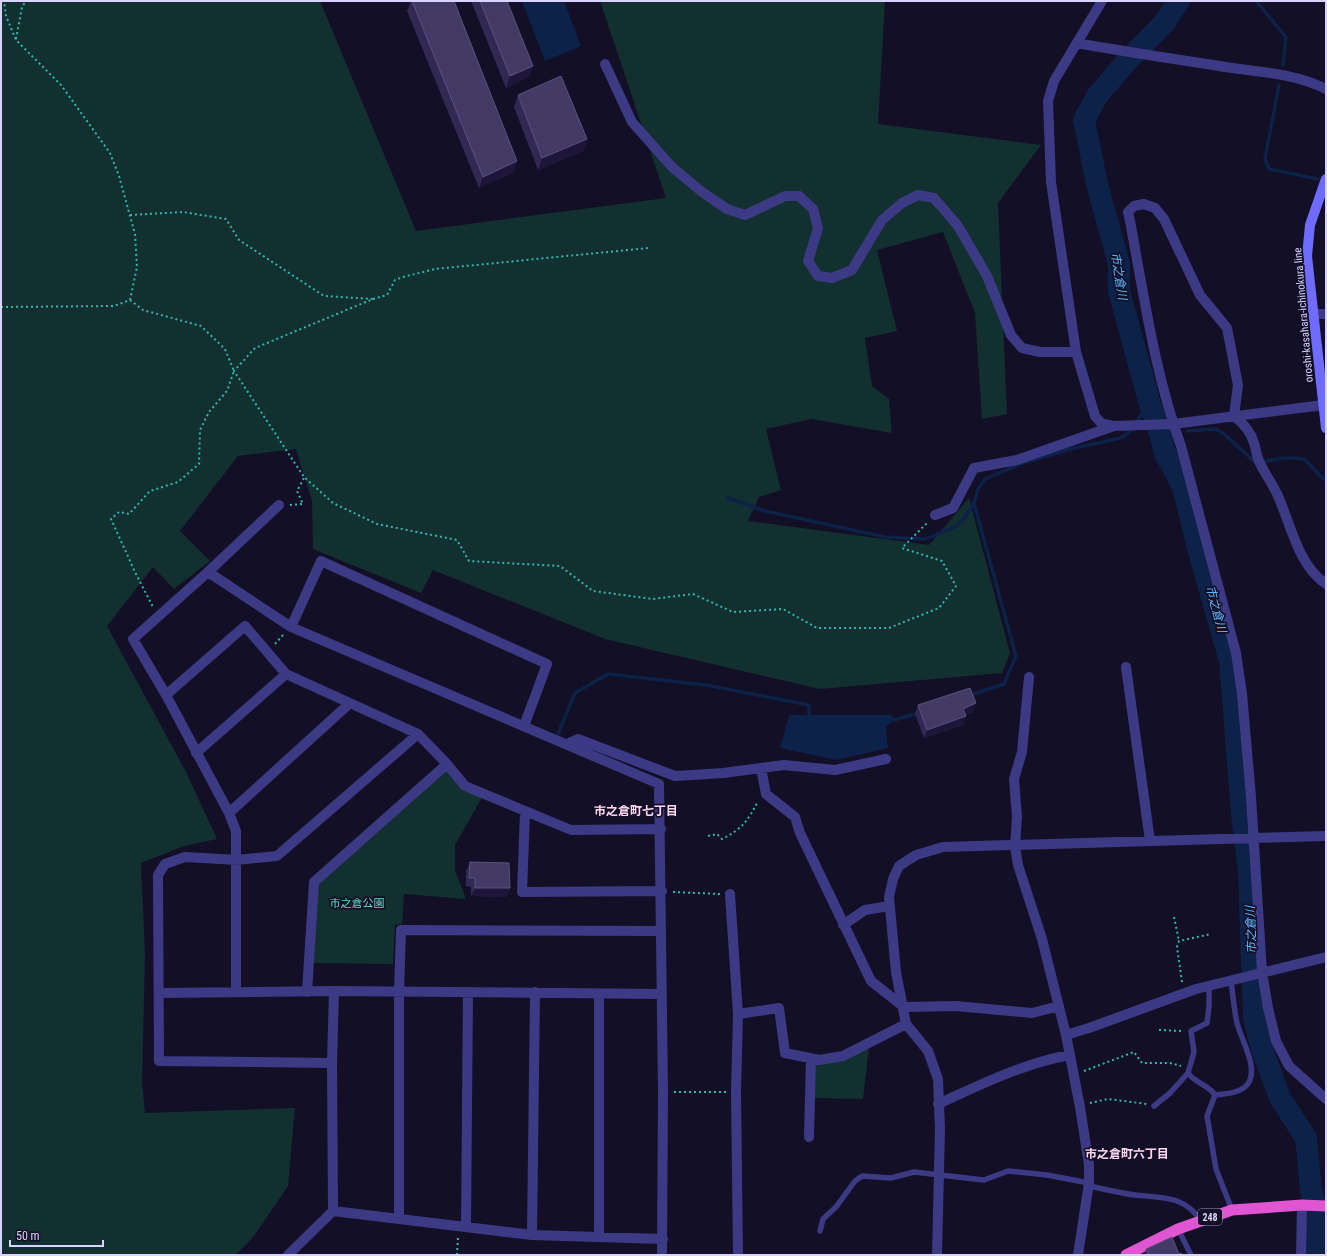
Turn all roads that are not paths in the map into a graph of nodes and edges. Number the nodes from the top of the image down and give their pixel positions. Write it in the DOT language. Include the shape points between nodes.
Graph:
graph roads {
  1 [pos="1102,1"];
  2 [pos="1077,43"];
  3 [pos="605,64"];
  4 [pos="1326,89"];
  5 [pos="1326,179"];
  6 [pos="1313,314"];
  7 [pos="1326,314"];
  8 [pos="1076,352"];
  9 [pos="1323,405"];
  10 [pos="1234,416"];
  11 [pos="1173,424"];
  12 [pos="1114,426"];
  13 [pos="1326,428"];
  14 [pos="279,506"];
  15 [pos="935,515"];
  16 [pos="208,572"];
  17 [pos="1326,584"];
  18 [pos="291,628"];
  19 [pos="1126,667"];
  20 [pos="286,674"];
  21 [pos="1029,677"];
  22 [pos="166,695"];
  23 [pos="350,703"];
  24 [pos="524,726"];
  25 [pos="418,734"];
  26 [pos="567,744"];
  27 [pos="196,753"];
  28 [pos="886,758"];
  29 [pos="447,764"];
  30 [pos="761,768"];
  31 [pos="525,812"];
  32 [pos="229,813"];
  33 [pos="661,829"];
  34 [pos="1326,836"];
  35 [pos="1254,837"];
  36 [pos="1150,841"];
  37 [pos="1016,846"];
  38 [pos="236,860"];
  39 [pos="662,891"];
  40 [pos="730,894"];
  41 [pos="890,906"];
  42 [pos="843,925"];
  43 [pos="661,931"];
  44 [pos="1326,957"];
  45 [pos="1262,972"];
  46 [pos="1233,980"];
  47 [pos="1209,986"];
  48 [pos="334,991"];
  49 [pos="236,992"];
  50 [pos="307,992"];
  51 [pos="399,992"];
  52 [pos="468,992"];
  53 [pos="535,992"];
  54 [pos="159,993"];
  55 [pos="599,994"];
  56 [pos="662,994"];
  57 [pos="1059,1006"];
  58 [pos="904,1007"];
  59 [pos="738,1014"];
  60 [pos="906,1024"];
  61 [pos="1066,1035"];
  62 [pos="1070,1055"];
  63 [pos="812,1058"];
  64 [pos="332,1063"];
  65 [pos="1189,1070"];
  66 [pos="1215,1095"];
  67 [pos="1326,1099"];
  68 [pos="938,1104"];
  69 [pos="1154,1106"];
  70 [pos="809,1138"];
  71 [pos="939,1176"];
  72 [pos="1089,1185"];
  73 [pos="1302,1205"];
  74 [pos="1326,1206"];
  75 [pos="1232,1210"];
  76 [pos="333,1211"];
  77 [pos="399,1218"];
  78 [pos="1201,1221"];
  79 [pos="463,1226"];
  80 [pos="1178,1229"];
  81 [pos="820,1231"];
  82 [pos="532,1235"];
  83 [pos="599,1236"];
  84 [pos="662,1239"];
  85 [pos="288,1255"];
  86 [pos="662,1255"];
  87 [pos="738,1255"];
  88 [pos="937,1255"];
  89 [pos="1078,1255"];
  90 [pos="1126,1255"];
  91 [pos="1191,1255"];
  92 [pos="1302,1255"];
  1 -- 2 [label="street"];
  2 -- 4 [label="street" via="1276,74 1302,79"];
  2 -- 8 [label="street" via="1054,81 1048,101 1047,120 1051,182"];
  3 -- 8 [label="street" via="632,122 672,167 702,192 727,209 745,215 785,196 799,196 813,209 818,228 808,262 818,276 832,278 852,270 882,220 902,203 918,195 934,198 958,226 987,276 1012,335 1022,348 1040,352"];
  5 -- 6 [label="main road, oroshi-kasahara-ichinokura line" via="1310,225 1308,239 1307,256"];
  6 -- 7 [label="street"];
  6 -- 9 [label="main road, oroshi-kasahara-ichinokura line"];
  8 -- 12 [label="street" via="1095,416 1101,423"];
  9 -- 10 [label="street"];
  9 -- 13 [label="main road, oroshi-kasahara-ichinokura line"];
  10 -- 11 [label="street"];
  10 -- 11 [label="street" via="1238,385 1227,328 1200,294 1164,219 1155,208 1144,204 1134,206 1128,212 1150,328"];
  10 -- 17 [label="street" via="1244,424 1254,442 1260,463 1277,495 1295,542 1318,578"];
  11 -- 12 [label="street"];
  11 -- 35 [label="street" via="1236,653"];
  12 -- 15 [label="street" via="1017,460 974,468 953,508"];
  14 -- 16 [label="street"];
  16 -- 18 [label="street"];
  16 -- 22 [label="street" via="133,639"];
  18 -- 24 [label="street"];
  18 -- 24 [label="street" via="321,561 547,664"];
  19 -- 36 [label="street"];
  20 -- 22 [label="street" via="245,626"];
  20 -- 23 [label="street"];
  20 -- 27 [label="street"];
  21 -- 37 [label="street" via="1022,752 1014,780"];
  22 -- 27 [label="street"];
  23 -- 25 [label="street"];
  23 -- 32 [label="street"];
  24 -- 26 [label="street"];
  25 -- 29 [label="street"];
  25 -- 38 [label="street" via="277,856"];
  26 -- 30 [label="street" via="578,739 675,776"];
  26 -- 33 [label="street" via="659,784"];
  27 -- 32 [label="street"];
  28 -- 30 [label="street" via="835,770 784,765"];
  29 -- 31 [label="street" via="465,786"];
  29 -- 50 [label="street" via="314,882"];
  30 -- 42 [label="street" via="766,794 795,817"];
  31 -- 33 [label="street" via="571,830"];
  31 -- 39 [label="street" via="522,892"];
  32 -- 38 [label="street" via="236,831"];
  33 -- 39 [label="street"];
  34 -- 35 [label="street"];
  35 -- 36 [label="street"];
  35 -- 45 [label="street"];
  36 -- 37 [label="street"];
  37 -- 41 [label="street" via="943,847 916,855 900,866 893,879"];
  37 -- 57 [label="street" via="1018,865 1042,938"];
  38 -- 49 [label="street"];
  38 -- 54 [label="street" via="186,857 165,864 158,875"];
  39 -- 43 [label="street"];
  40 -- 59 [label="street"];
  41 -- 42 [label="street" via="865,910"];
  41 -- 58 [label="street" via="896,972"];
  42 -- 58 [label="street" via="871,981"];
  43 -- 51 [label="street" via="401,930"];
  43 -- 56 [label="street"];
  44 -- 45 [label="street"];
  45 -- 46 [label="street"];
  45 -- 67 [label="street" via="1276,1041 1289,1066"];
  46 -- 47 [label="street"];
  46 -- 66 [label="lane" via="1237,1024 1250,1058 1251,1074 1247,1085 1237,1091"];
  47 -- 61 [label="street"];
  47 -- 65 [label="lane" via="1206,1022 1191,1031 1194,1052"];
  48 -- 50 [label="street"];
  48 -- 51 [label="street"];
  48 -- 64 [label="street"];
  49 -- 50 [label="street"];
  49 -- 54 [label="street"];
  51 -- 52 [label="street"];
  51 -- 77 [label="street"];
  52 -- 53 [label="street"];
  52 -- 79 [label="street"];
  53 -- 55 [label="street"];
  53 -- 82 [label="street"];
  54 -- 64 [label="street" via="159,1061"];
  55 -- 56 [label="street"];
  55 -- 83 [label="street"];
  56 -- 84 [label="street"];
  57 -- 58 [label="street" via="1032,1013 956,1006"];
  57 -- 61 [label="street"];
  58 -- 60 [label="street"];
  59 -- 63 [label="street" via="779,1008 785,1053"];
  59 -- 87 [label="street"];
  60 -- 63 [label="street" via="843,1056 819,1060"];
  60 -- 68 [label="street" via="928,1051 938,1079"];
  61 -- 62 [label="street"];
  62 -- 68 [label="street" via="1050,1059 988,1082"];
  62 -- 72 [label="street" via="1089,1165"];
  63 -- 70 [label="street"];
  64 -- 76 [label="street"];
  65 -- 66 [label="lane" via="1192,1078"];
  65 -- 69 [label="lane" via="1170,1093"];
  66 -- 75 [label="lane" via="1206,1116 1216,1169"];
  68 -- 71 [label="street"];
  71 -- 72 [label="lane" via="984,1180 1008,1171 1047,1175"];
  71 -- 81 [label="lane" via="914,1172 891,1178 862,1176 823,1219"];
  71 -- 88 [label="street"];
  72 -- 78 [label="lane" via="1182,1202 1196,1212"];
  72 -- 89 [label="street"];
  73 -- 74 [label="highway, 248"];
  73 -- 75 [label="highway, 248"];
  73 -- 92 [label="street"];
  75 -- 78 [label="highway, 248"];
  76 -- 77 [label="street"];
  76 -- 85 [label="street"];
  77 -- 79 [label="street"];
  78 -- 80 [label="highway, 248"];
  79 -- 82 [label="street"];
  80 -- 90 [label="highway, 248"];
  80 -- 91 [label="lane"];
  82 -- 83 [label="street"];
  83 -- 84 [label="street"];
  84 -- 86 [label="street"];
}
